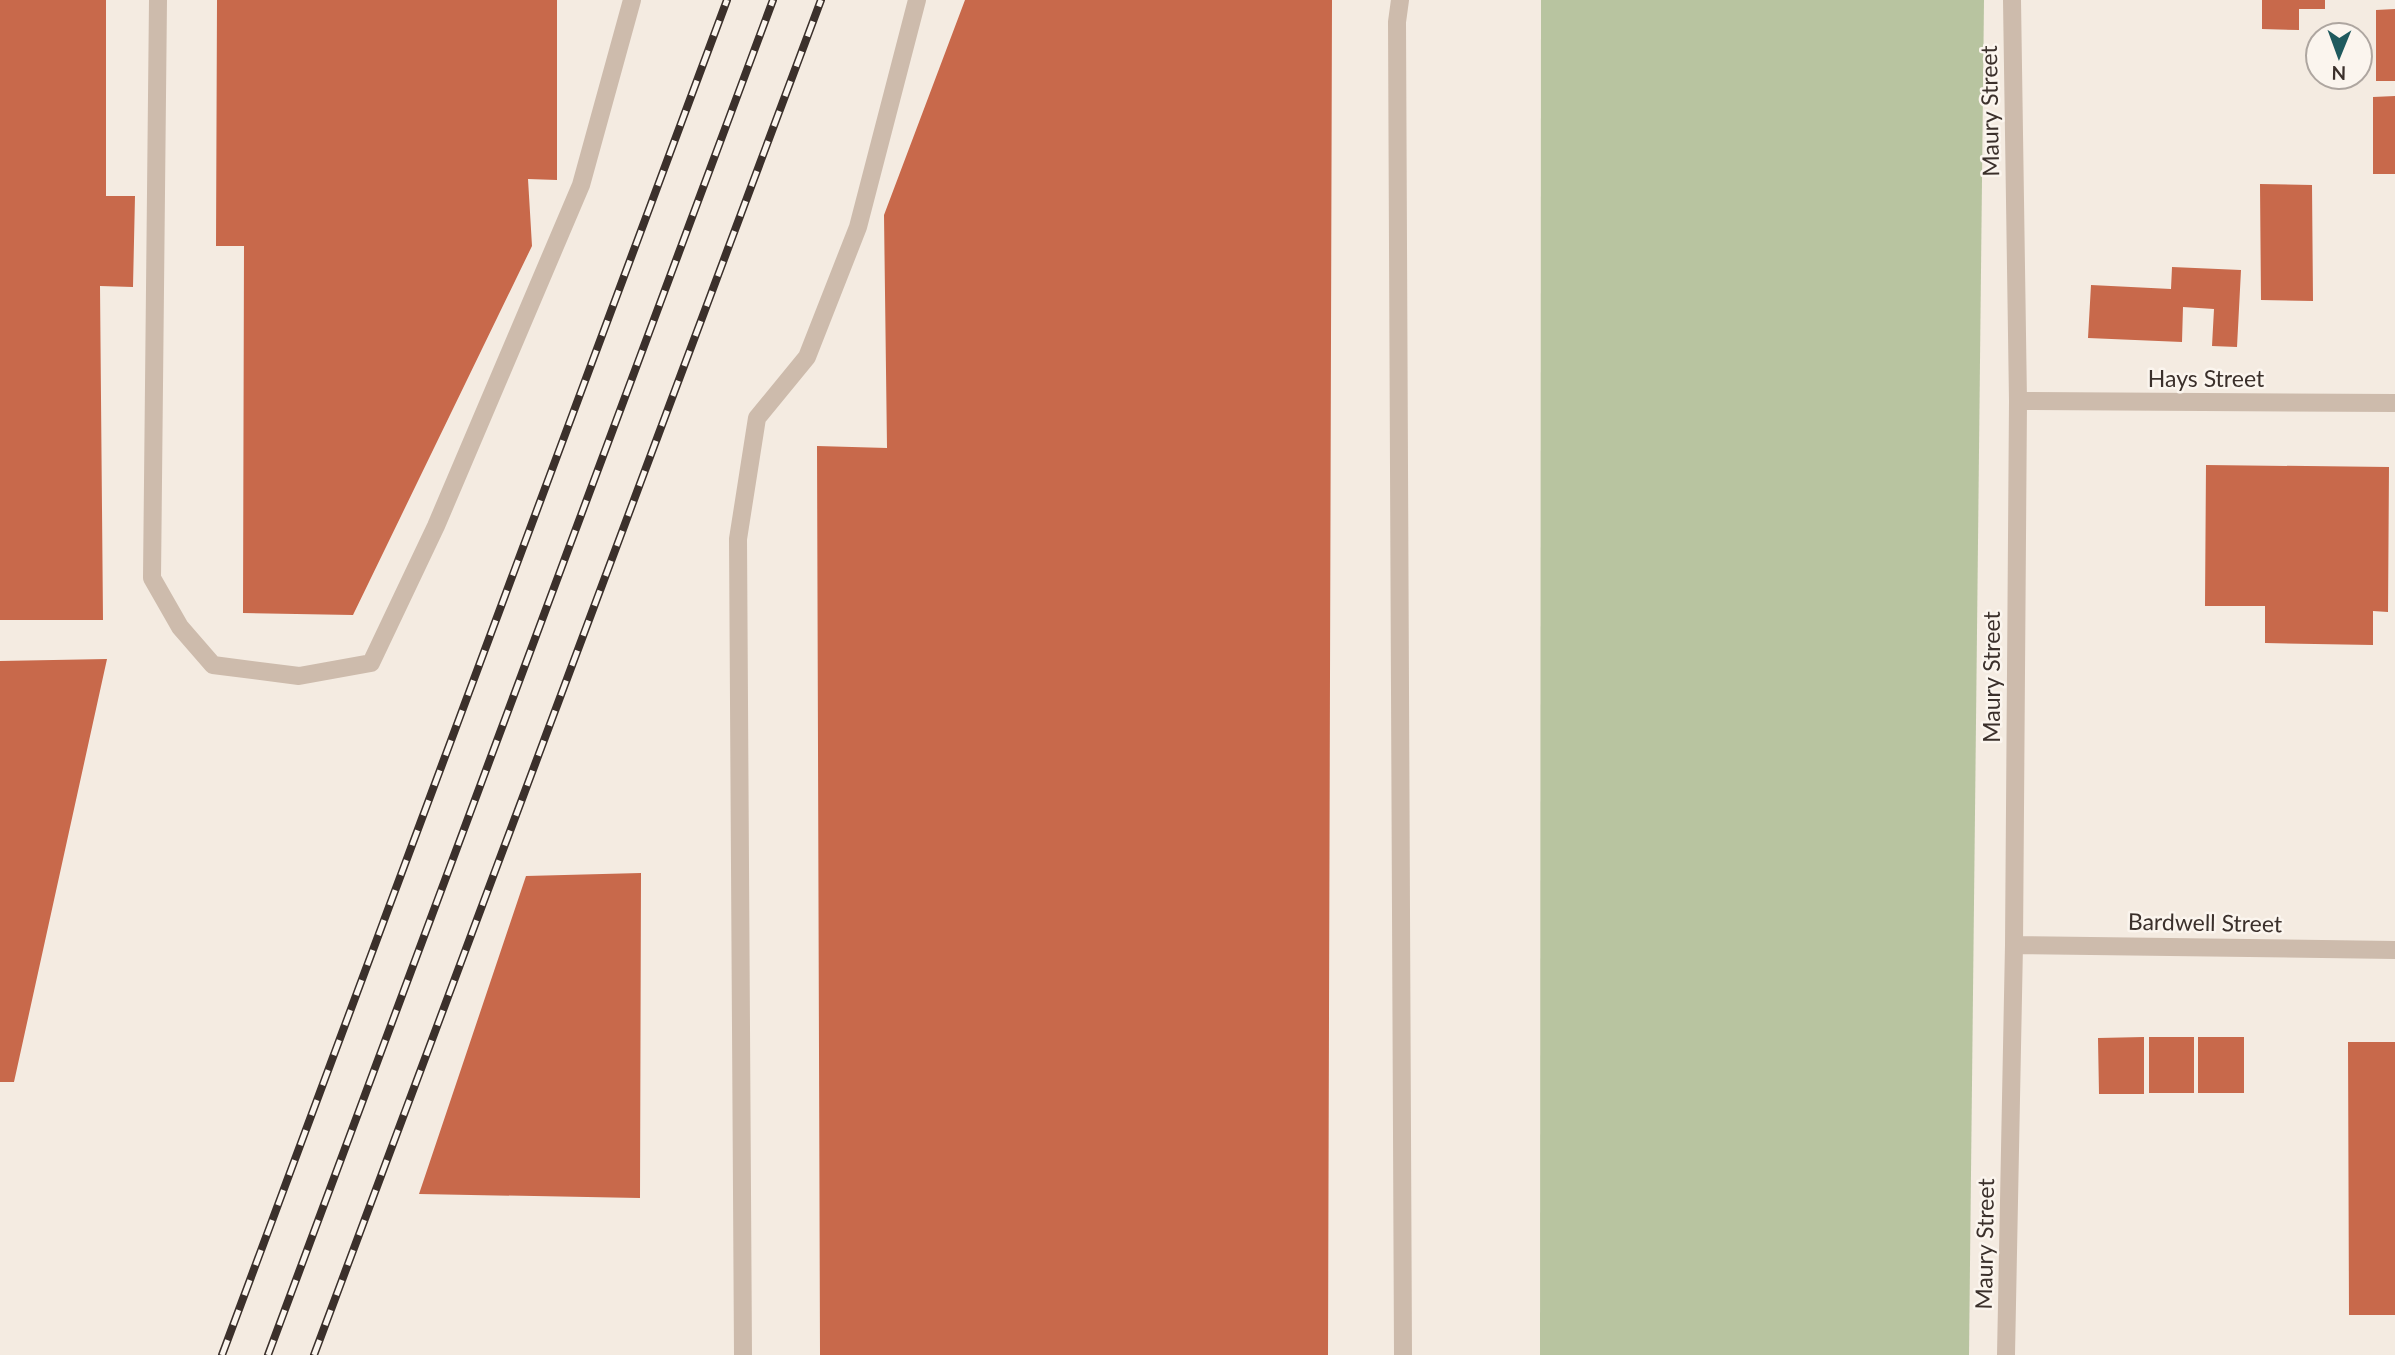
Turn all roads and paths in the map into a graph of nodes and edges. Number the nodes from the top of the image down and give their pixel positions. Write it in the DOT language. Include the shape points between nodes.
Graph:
graph roads {
  1 [pos="158,0"];
  2 [pos="632,0"];
  3 [pos="917,0"];
  4 [pos="1400,0"];
  5 [pos="2012,0"];
  6 [pos="2018,401"];
  7 [pos="2395,403"];
  8 [pos="2014,945"];
  9 [pos="2395,950"];
  10 [pos="743,1355"];
  11 [pos="1403,1355"];
  12 [pos="2006,1355"];
  1 -- 2 [label="street" via="152,578 180,627 213,665 299,676 371,663 436,526 581,185"];
  3 -- 10 [label="street" via="853,239 807,357 757,418 738,539"];
  4 -- 11 [label="street"];
  5 -- 6 [label="street, Maury Street"];
  6 -- 7 [label="street, Hays Street"];
  6 -- 8 [label="street, Maury Street"];
  8 -- 9 [label="street, Bardwell Street"];
  8 -- 12 [label="street, Maury Street"];
}
